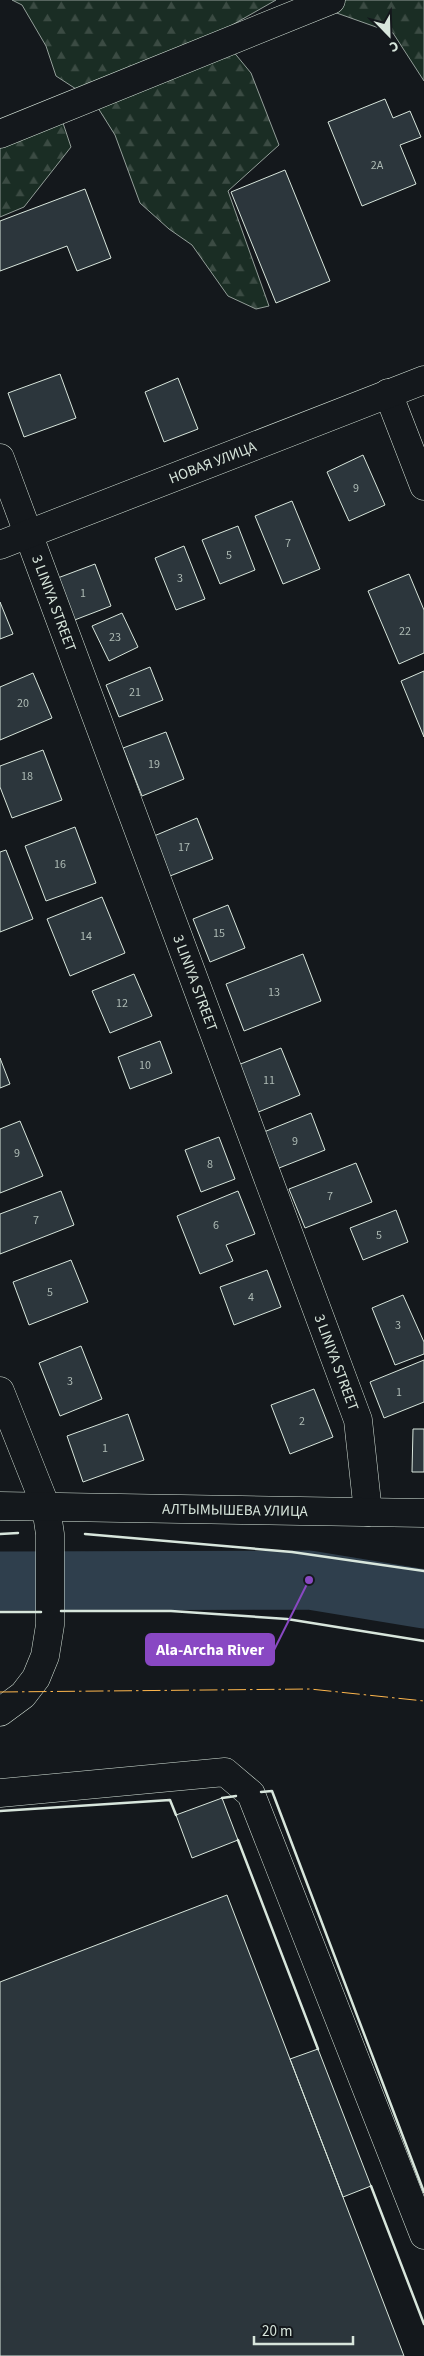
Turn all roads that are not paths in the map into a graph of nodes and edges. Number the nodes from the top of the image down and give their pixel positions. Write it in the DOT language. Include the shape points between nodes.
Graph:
graph roads {
  1 [pos="331,0"];
  2 [pos="0,134"];
  3 [pos="424,380"];
  4 [pos="388,393"];
  5 [pos="0,458"];
  6 [pos="424,486"];
  7 [pos="28,534"];
  8 [pos="0,545"];
  9 [pos="0,1391"];
  10 [pos="0,1506"];
  11 [pos="46,1507"];
  12 [pos="368,1512"];
  13 [pos="424,1513"];
  14 [pos="0,1712"];
  15 [pos="0,1793"];
  16 [pos="424,2235"];
  1 -- 2 [label="street"];
  3 -- 4 [label="street, НОВАЯ УЛИЦА"];
  4 -- 6 [label="street"];
  4 -- 7 [label="street, НОВАЯ УЛИЦА"];
  5 -- 7 [label="street, 3 LINIYA STREET"];
  7 -- 8 [label="street, НОВАЯ УЛИЦА"];
  7 -- 12 [label="street, 3 LINIYA STREET" via="358,1420"];
  9 -- 11 [label="street"];
  10 -- 11 [label="street, АЛТЫМЫШЕВА УЛИЦА"];
  11 -- 12 [label="street, АЛТЫМЫШЕВА УЛИЦА"];
  11 -- 14 [label="street" via="50,1534 50,1625 45,1656 36,1678 22,1695"];
  12 -- 13 [label="street, АЛТЫМЫШЕВА УЛИЦА"];
  15 -- 16 [label="street" via="225,1772 251,1794"];
}
